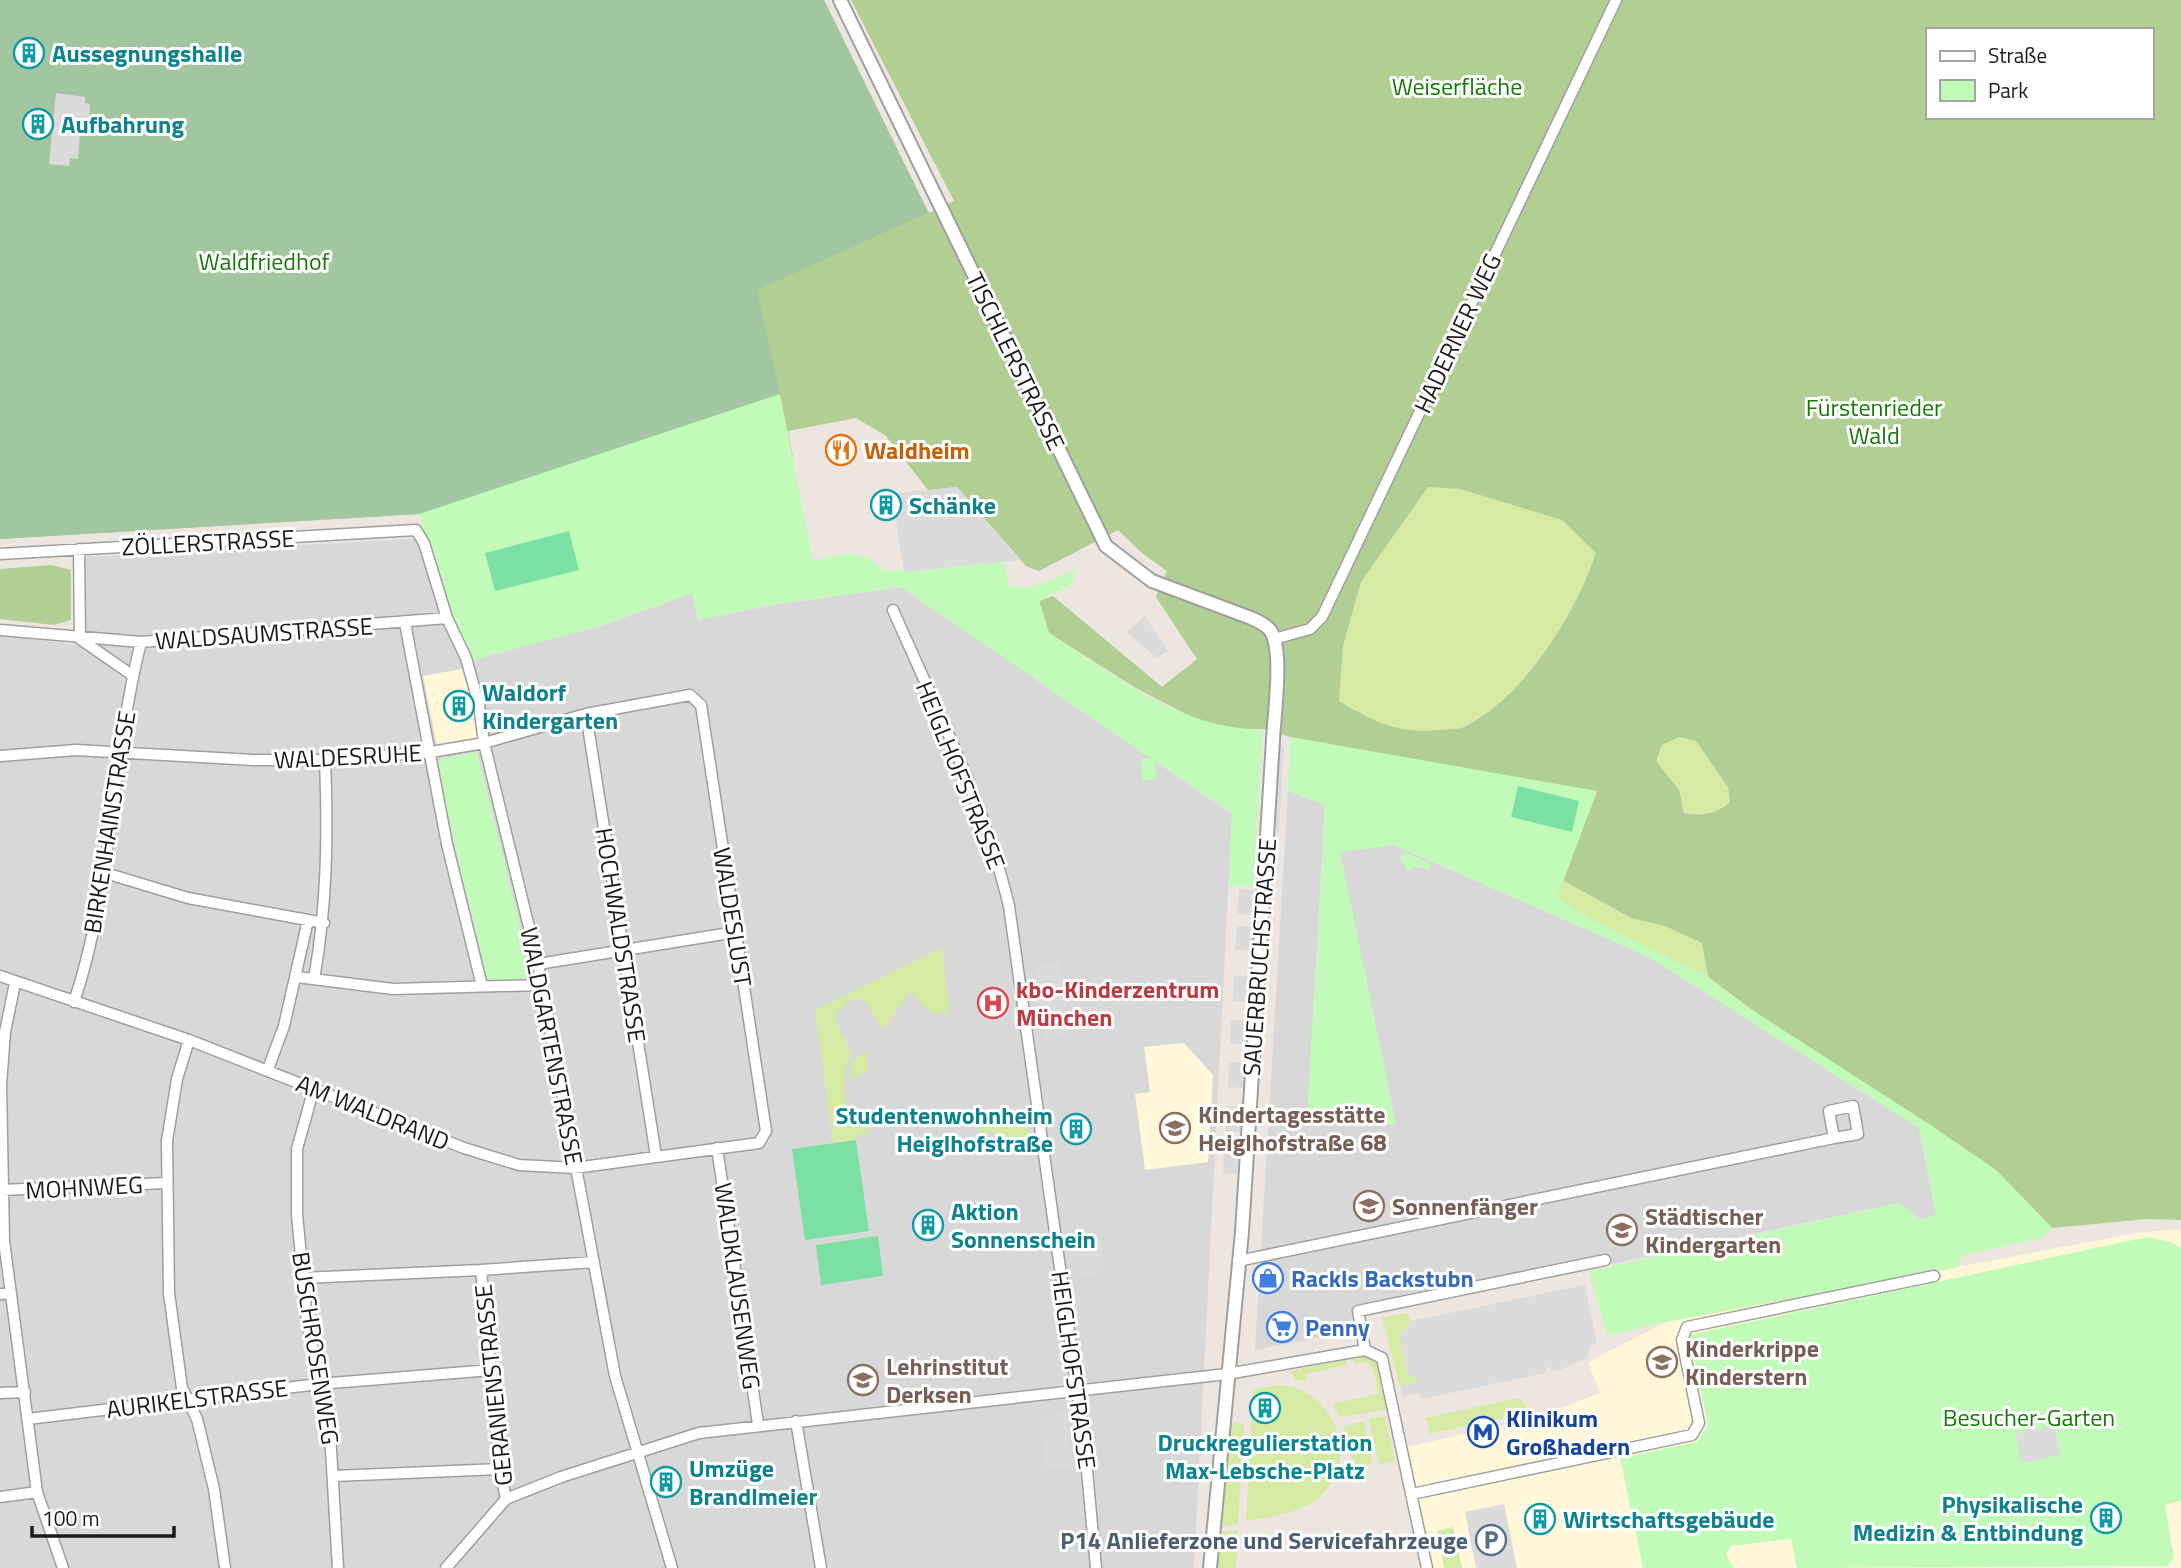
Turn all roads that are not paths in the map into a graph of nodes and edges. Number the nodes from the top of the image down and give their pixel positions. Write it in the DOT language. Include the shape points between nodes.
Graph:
graph roads {
  1 [pos="840,0"];
  2 [pos="1616,0"];
  3 [pos="415,530"];
  4 [pos="79,549"];
  5 [pos="0,554"];
  6 [pos="894,610"];
  7 [pos="447,618"];
  8 [pos="405,623"];
  9 [pos="0,630"];
  10 [pos="80,639"];
  11 [pos="1274,639"];
  12 [pos="141,642"];
  13 [pos="132,675"];
  14 [pos="690,695"];
  15 [pos="586,714"];
  16 [pos="484,743"];
  17 [pos="119,752"];
  18 [pos="432,752"];
  19 [pos="0,757"];
  20 [pos="325,760"];
  21 [pos="102,872"];
  22 [pos="308,920"];
  23 [pos="324,923"];
  24 [pos="736,932"];
  25 [pos="623,950"];
  26 [pos="538,964"];
  27 [pos="0,976"];
  28 [pos="297,977"];
  29 [pos="314,979"];
  30 [pos="15,983"];
  31 [pos="542,985"];
  32 [pos="482,986"];
  33 [pos="74,1002"];
  34 [pos="189,1040"];
  35 [pos="268,1069"];
  36 [pos="314,1088"];
  37 [pos="1835,1138"];
  38 [pos="759,1143"];
  39 [pos="717,1148"];
  40 [pos="656,1156"];
  41 [pos="575,1168"];
  42 [pos="167,1183"];
  43 [pos="1,1191"];
  44 [pos="1605,1260"];
  45 [pos="1238,1261"];
  46 [pos="594,1262"];
  47 [pos="481,1270"];
  48 [pos="1934,1276"];
  49 [pos="302,1278"];
  50 [pos="5,1293"];
  51 [pos="1365,1350"];
  52 [pos="491,1370"];
  53 [pos="1227,1374"];
  54 [pos="319,1384"];
  55 [pos="1078,1390"];
  56 [pos="25,1392"];
  57 [pos="0,1393"];
  58 [pos="187,1398"];
  59 [pos="28,1419"];
  60 [pos="796,1420"];
  61 [pos="758,1424"];
  62 [pos="636,1452"];
  63 [pos="500,1469"];
  64 [pos="334,1476"];
  65 [pos="37,1492"];
  66 [pos="1412,1494"];
  67 [pos="0,1497"];
  68 [pos="506,1499"];
  69 [pos="63,1568"];
  70 [pos="225,1568"];
  71 [pos="338,1568"];
  72 [pos="446,1568"];
  73 [pos="672,1568"];
  74 [pos="821,1568"];
  75 [pos="1096,1568"];
  76 [pos="1210,1568"];
  77 [pos="1427,1568"];
  1 -- 11 [label="street, TISCHLERSTRASSE" via="1106,545 1152,581 1251,618 1263,624"];
  2 -- 11 [label="street, HADERNER WEG" via="1322,617 1310,629"];
  3 -- 4 [label="street, ZÖLLERSTRASSE"];
  3 -- 7 [label="street, WALDGARTENSTRASSE" via="424,543"];
  4 -- 5 [label="street, ZÖLLERSTRASSE"];
  4 -- 10 [label="street"];
  6 -- 55 [label="street, HEIGLHOFSTRASSE" via="975,797 1001,872"];
  7 -- 8 [label="street, WALDSAUMSTRASSE"];
  7 -- 16 [label="street, WALDGARTENSTRASSE" via="473,681"];
  8 -- 12 [label="street, WALDSAUMSTRASSE"];
  8 -- 18 [label="street"];
  9 -- 10 [label="street, WALDSAUMSTRASSE"];
  10 -- 12 [label="street, WALDSAUMSTRASSE"];
  10 -- 13 [label="street, WALDSAUMSTRASSE"];
  11 -- 45 [label="street, SAUERBRUCHSTRASSE" via="1273,751"];
  12 -- 13 [label="street, BIRKENHAINSTRASSE"];
  13 -- 17 [label="street, BIRKENHAINSTRASSE"];
  14 -- 15 [label="street, WALDESRUHE"];
  14 -- 24 [label="street, WALDESLUST" via="701,705"];
  15 -- 16 [label="street, WALDESRUHE"];
  15 -- 25 [label="street, HOCHWALDSTRASSE"];
  16 -- 18 [label="street, WALDESRUHE"];
  16 -- 26 [label="street, WALDGARTENSTRASSE"];
  17 -- 19 [label="street, WALDESRUHE" via="50,751"];
  17 -- 20 [label="street, WALDESRUHE"];
  17 -- 21 [label="street, BIRKENHAINSTRASSE"];
  18 -- 20 [label="street, WALDESRUHE"];
  18 -- 32 [label="street" via="447,844"];
  20 -- 23 [label="street"];
  21 -- 22 [label="street" via="188,898"];
  21 -- 33 [label="street, BIRKENHAINSTRASSE" via="90,947"];
  22 -- 23 [label="street"];
  22 -- 28 [label="street"];
  23 -- 29 [label="street"];
  24 -- 25 [label="street"];
  24 -- 38 [label="street, WALDESLUST" via="766,1132"];
  25 -- 26 [label="street"];
  25 -- 40 [label="street, HOCHWALDSTRASSE"];
  26 -- 31 [label="street, WALDGARTENSTRASSE"];
  27 -- 30 [label="street, AM WALDRAND"];
  28 -- 29 [label="street"];
  28 -- 35 [label="street"];
  29 -- 32 [label="street" via="393,989"];
  30 -- 33 [label="street, AM WALDRAND"];
  30 -- 43 [label="street" via="1,1084"];
  31 -- 32 [label="street"];
  31 -- 41 [label="street, WALDGARTENSTRASSE"];
  33 -- 34 [label="street, AM WALDRAND"];
  34 -- 35 [label="street, AM WALDRAND"];
  34 -- 42 [label="street" via="170,1109"];
  35 -- 36 [label="street, AM WALDRAND"];
  36 -- 41 [label="street, AM WALDRAND" via="464,1149 519,1164"];
  36 -- 49 [label="street, BUSCHROSENWEG" via="297,1149"];
  37 -- 45 [label="street"];
  38 -- 39 [label="street, AM WALDRAND"];
  39 -- 40 [label="street, AM WALDRAND"];
  39 -- 61 [label="street, WALDKLAUSENWEG"];
  40 -- 41 [label="street, AM WALDRAND"];
  41 -- 46 [label="street, WALDGARTENSTRASSE"];
  42 -- 43 [label="street, MOHNWEG"];
  42 -- 58 [label="street" via="169,1293"];
  43 -- 50 [label="street"];
  44 -- 51 [label="street" via="1358,1311"];
  45 -- 53 [label="street, SAUERBRUCHSTRASSE"];
  46 -- 47 [label="street"];
  46 -- 62 [label="street, WALDGARTENSTRASSE" via="615,1376"];
  47 -- 49 [label="street"];
  47 -- 52 [label="street, GERANIENSTRASSE"];
  48 -- 66 [label="street" via="1687,1327 1682,1340 1699,1423 1692,1435"];
  49 -- 54 [label="street, BUSCHROSENWEG"];
  50 -- 56 [label="street"];
  51 -- 53 [label="street"];
  51 -- 66 [label="street" via="1382,1359"];
  52 -- 54 [label="street, AURIKELSTRASSE"];
  52 -- 63 [label="street, GERANIENSTRASSE"];
  53 -- 55 [label="street"];
  53 -- 76 [label="street, SAUERBRUCHSTRASSE"];
  54 -- 58 [label="street, AURIKELSTRASSE"];
  54 -- 64 [label="street, BUSCHROSENWEG" via="326,1405"];
  55 -- 60 [label="street"];
  55 -- 75 [label="street, HEIGLHOFSTRASSE"];
  56 -- 57 [label="street"];
  56 -- 59 [label="street"];
  58 -- 59 [label="street, AURIKELSTRASSE"];
  58 -- 70 [label="street" via="197,1419 214,1489"];
  59 -- 65 [label="street"];
  60 -- 61 [label="street"];
  60 -- 74 [label="street"];
  61 -- 62 [label="street" via="699,1433"];
  62 -- 68 [label="street"];
  62 -- 73 [label="street, WALDGARTENSTRASSE"];
  63 -- 64 [label="street"];
  63 -- 68 [label="street, GERANIENSTRASSE"];
  64 -- 71 [label="street, BUSCHROSENWEG"];
  65 -- 67 [label="street"];
  65 -- 69 [label="street"];
  66 -- 77 [label="street"];
  68 -- 72 [label="street"];
}
